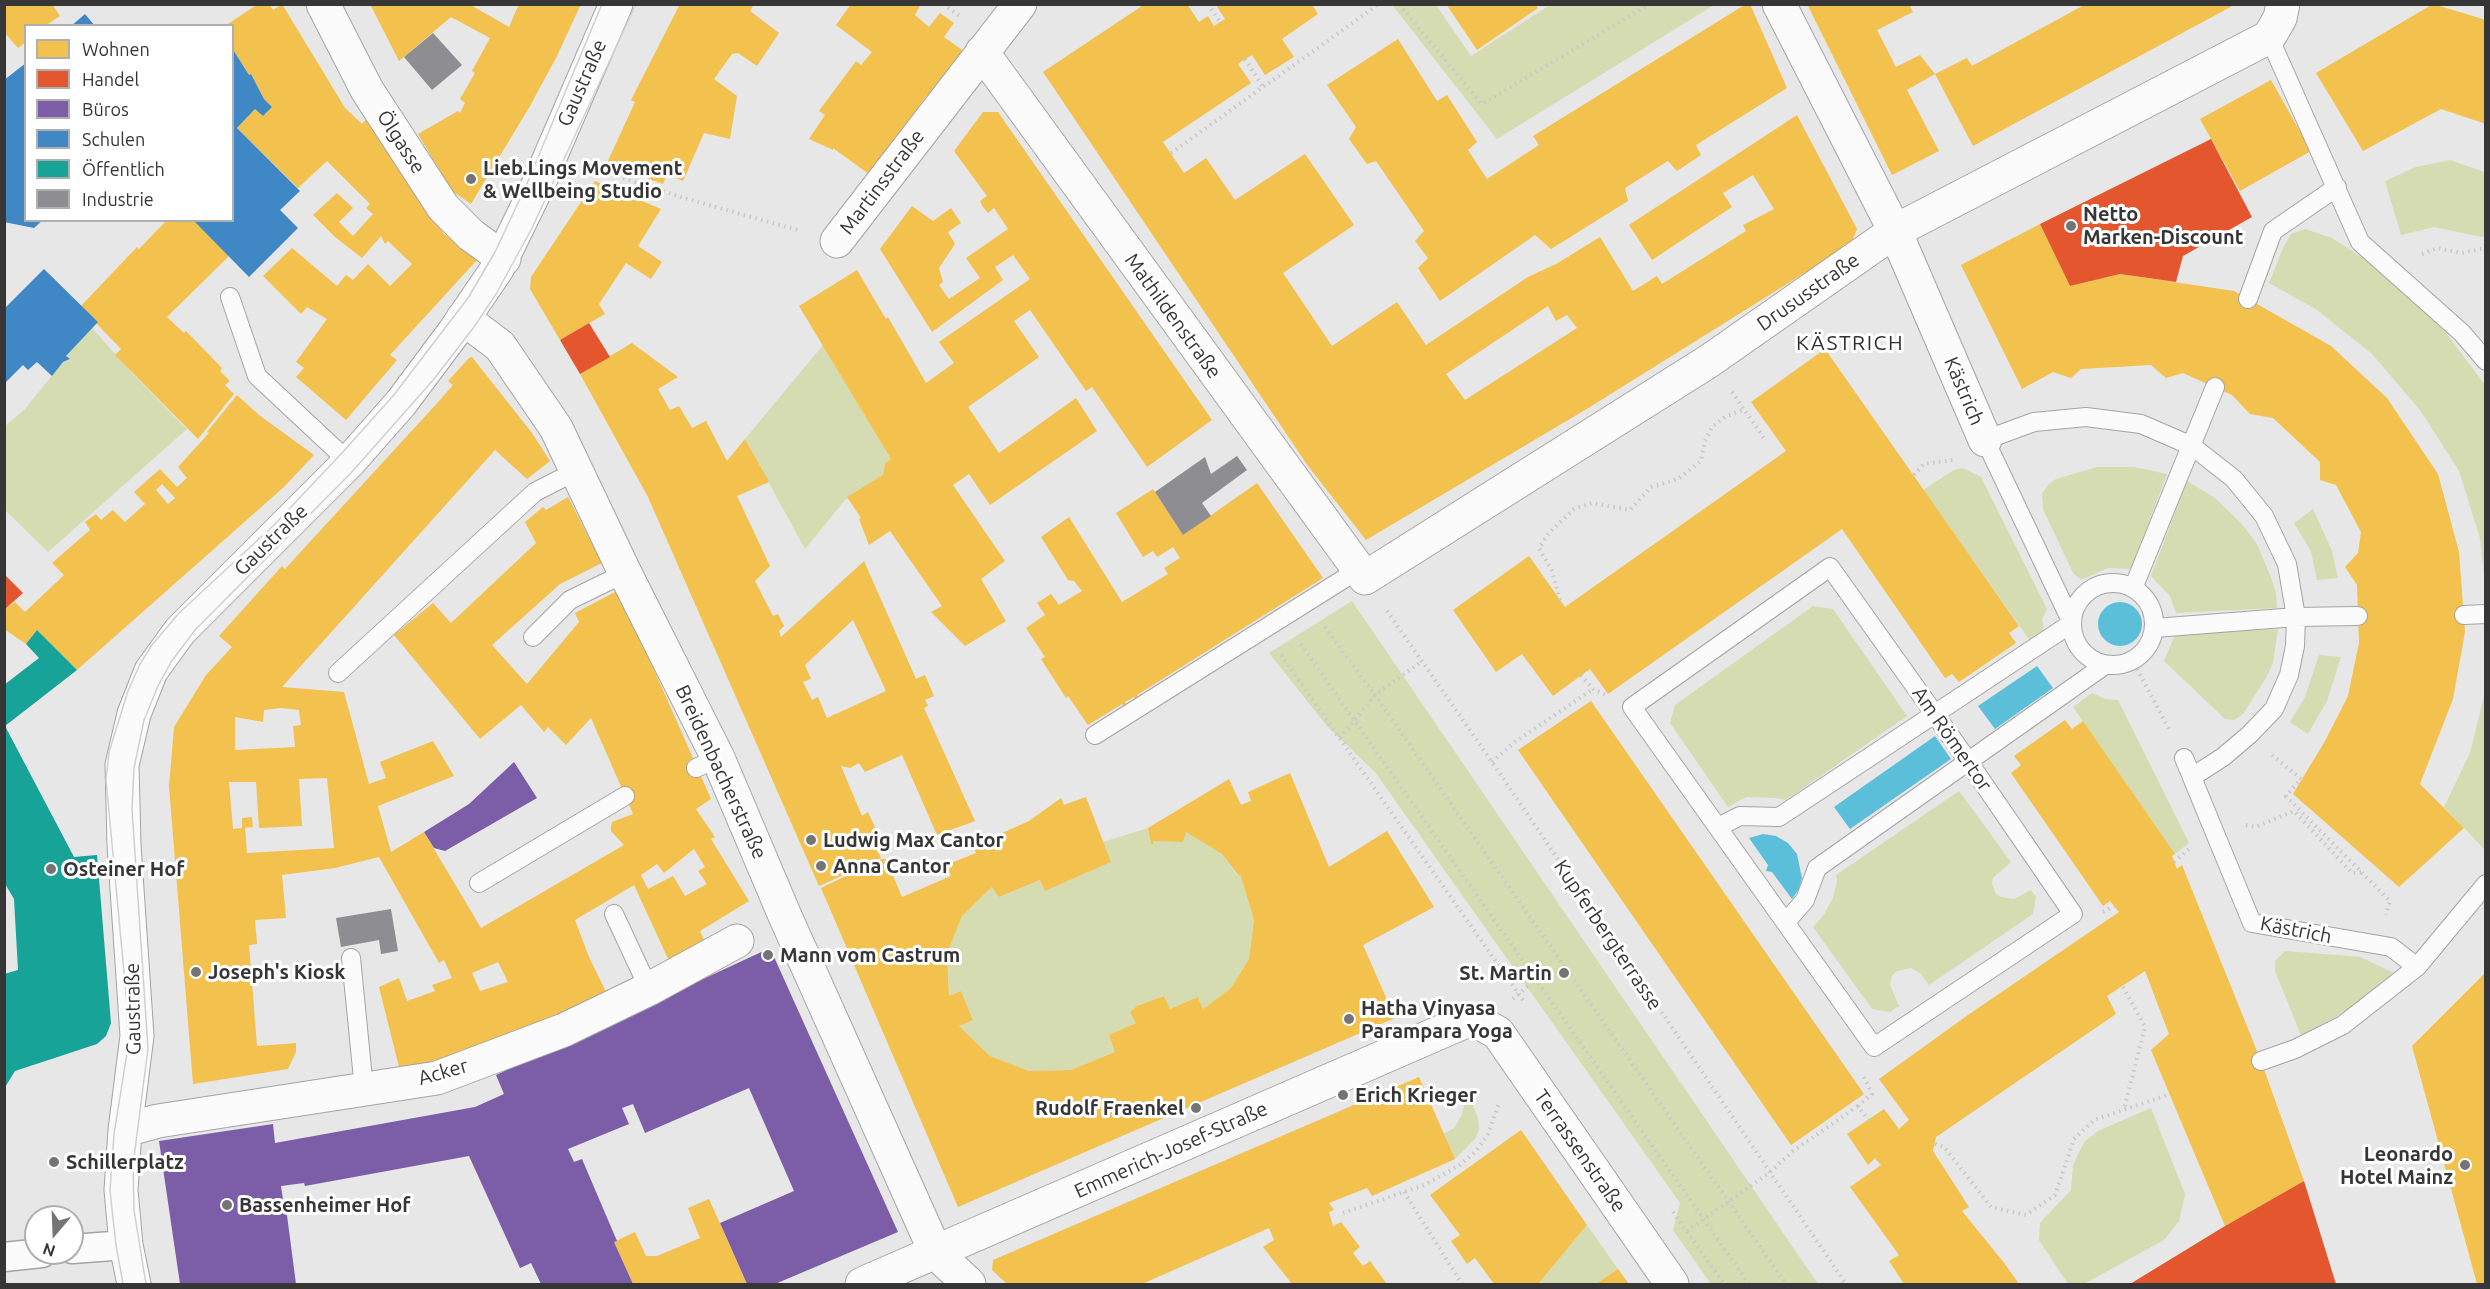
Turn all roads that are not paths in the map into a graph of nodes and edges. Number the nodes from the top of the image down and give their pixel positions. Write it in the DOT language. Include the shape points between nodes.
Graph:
graph roads {
  1 [pos="323,4"];
  2 [pos="616,4"];
  3 [pos="1020,4"];
  4 [pos="1779,4"];
  5 [pos="2283,4"];
  6 [pos="2268,37"];
  7 [pos="982,52"];
  8 [pos="2337,187"];
  9 [pos="1895,231"];
  10 [pos="837,241"];
  11 [pos="504,259"];
  12 [pos="230,297"];
  13 [pos="2248,299"];
  14 [pos="464,318"];
  15 [pos="2486,361"];
  16 [pos="2215,387"];
  17 [pos="1985,440"];
  18 [pos="2192,446"];
  19 [pos="349,462"];
  20 [pos="576,471"];
  21 [pos="625,573"];
  22 [pos="1368,584"];
  23 [pos="2134,586"];
  24 [pos="2486,614"];
  25 [pos="2464,615"];
  26 [pos="2358,616"];
  27 [pos="2296,617"];
  28 [pos="2072,623"];
  29 [pos="2155,628"];
  30 [pos="533,637"];
  31 [pos="2105,665"];
  32 [pos="338,673"];
  33 [pos="1935,715"];
  34 [pos="1095,735"];
  35 [pos="2184,758"];
  36 [pos="1968,760"];
  37 [pos="2192,777"];
  38 [pos="625,796"];
  39 [pos="1718,827"];
  40 [pos="479,883"];
  41 [pos="2486,884"];
  42 [pos="614,914"];
  43 [pos="1786,922"];
  44 [pos="737,941"];
  45 [pos="351,958"];
  46 [pos="2417,967"];
  47 [pos="649,989"];
  48 [pos="1482,1024"];
  49 [pos="2261,1061"];
  50 [pos="364,1089"];
  51 [pos="125,1130"];
  52 [pos="126,1245"];
  53 [pos="84,1249"];
  54 [pos="936,1253"];
  55 [pos="24,1255"];
  56 [pos="4,1257"];
  57 [pos="134,1284"];
  58 [pos="862,1284"];
  59 [pos="969,1284"];
  60 [pos="1672,1284"];
  1 -- 11 [label="street, Ölgasse" via="367,90 443,207 471,235"];
  2 -- 11 [label="street, Gaustraße"];
  3 -- 7 [label="street, Martinsstraße"];
  4 -- 9 [label="street, Kästrich"];
  5 -- 6 [label="street" via="2280,18"];
  6 -- 8 [label="lane"];
  6 -- 9 [label="street, Drususstraße"];
  7 -- 10 [label="street, Martinsstraße"];
  7 -- 22 [label="street, Mathildenstraße"];
  8 -- 13 [label="lane" via="2273,231"];
  8 -- 15 [label="lane" via="2360,242 2462,333"];
  9 -- 17 [label="street, Kästrich"];
  9 -- 22 [label="street, Drususstraße" via="1709,361"];
  11 -- 14 [label="street, Gaustraße"];
  12 -- 19 [label="lane" via="257,376"];
  14 -- 19 [label="street, Gaustraße" via="401,403"];
  14 -- 20 [label="street, Breidenbacherstraße" via="500,346 556,428"];
  16 -- 18 [label="lane"];
  17 -- 18 [label="lane, Kästrich" via="2034,422 2086,417 2141,424"];
  17 -- 28 [label="lane"];
  18 -- 23 [label="lane"];
  18 -- 27 [label="lane, Kästrich" via="2234,479 2264,516 2287,564"];
  19 -- 51 [label="street, Gaustraße" via="180,631 151,671 134,714 122,765 137,1036"];
  20 -- 21 [label="street, Breidenbacherstraße"];
  20 -- 32 [label="lane" via="535,492"];
  21 -- 30 [label="lane" via="570,600"];
  21 -- 54 [label="street, Breidenbacherstraße" via="707,763 790,927"];
  22 -- 34 [label="lane" via="1307,602"];
  23 -- 28 [label="lane" via="2114,582 2089,590 2080,598"];
  23 -- 29 [label="lane" via="2149,601"];
  24 -- 25 [label="lane"];
  26 -- 27 [label="lane"];
  27 -- 29 [label="lane"];
  27 -- 37 [label="lane, Kästrich" via="2289,675 2274,709 2223,757"];
  28 -- 31 [label="lane" via="2081,650"];
  28 -- 33 [label="lane"];
  29 -- 31 [label="lane" via="2144,653 2133,661"];
  31 -- 36 [label="lane"];
  33 -- 36 [label="lane, Am Römertor"];
  33 -- 39 [label="lane" via="1779,817 1740,816"];
  33 -- 39 [label="lane, Am Römertor" via="1830,567 1632,707"];
  35 -- 37 [label="lane, Kästrich"];
  36 -- 43 [label="lane" via="1816,868 1805,900"];
  36 -- 43 [label="lane, Am Römertor" via="2073,914 1874,1047"];
  37 -- 46 [label="lane, Kästrich" via="2252,923 2391,947"];
  38 -- 40 [label="lane"];
  39 -- 43 [label="lane"];
  41 -- 46 [label="lane"];
  42 -- 47 [label="lane"];
  44 -- 47 [label="street, Acker"];
  45 -- 50 [label="lane"];
  46 -- 49 [label="lane" via="2343,1025"];
  47 -- 50 [label="street, Acker" via="564,1030 437,1078"];
  48 -- 54 [label="street, Emmerich-Josef-Straße" via="1466,1021"];
  48 -- 60 [label="street, Terrassenstraße" via="1498,1033"];
  50 -- 51 [label="street, Acker" via="158,1121"];
  51 -- 52 [label="street" via="121,1190"];
  52 -- 53 [label="street"];
  52 -- 57 [label="street"];
  54 -- 58 [label="street, Emmerich-Josef-Straße"];
  54 -- 59 [label="street"];
  55 -- 56 [label="street"];
}
